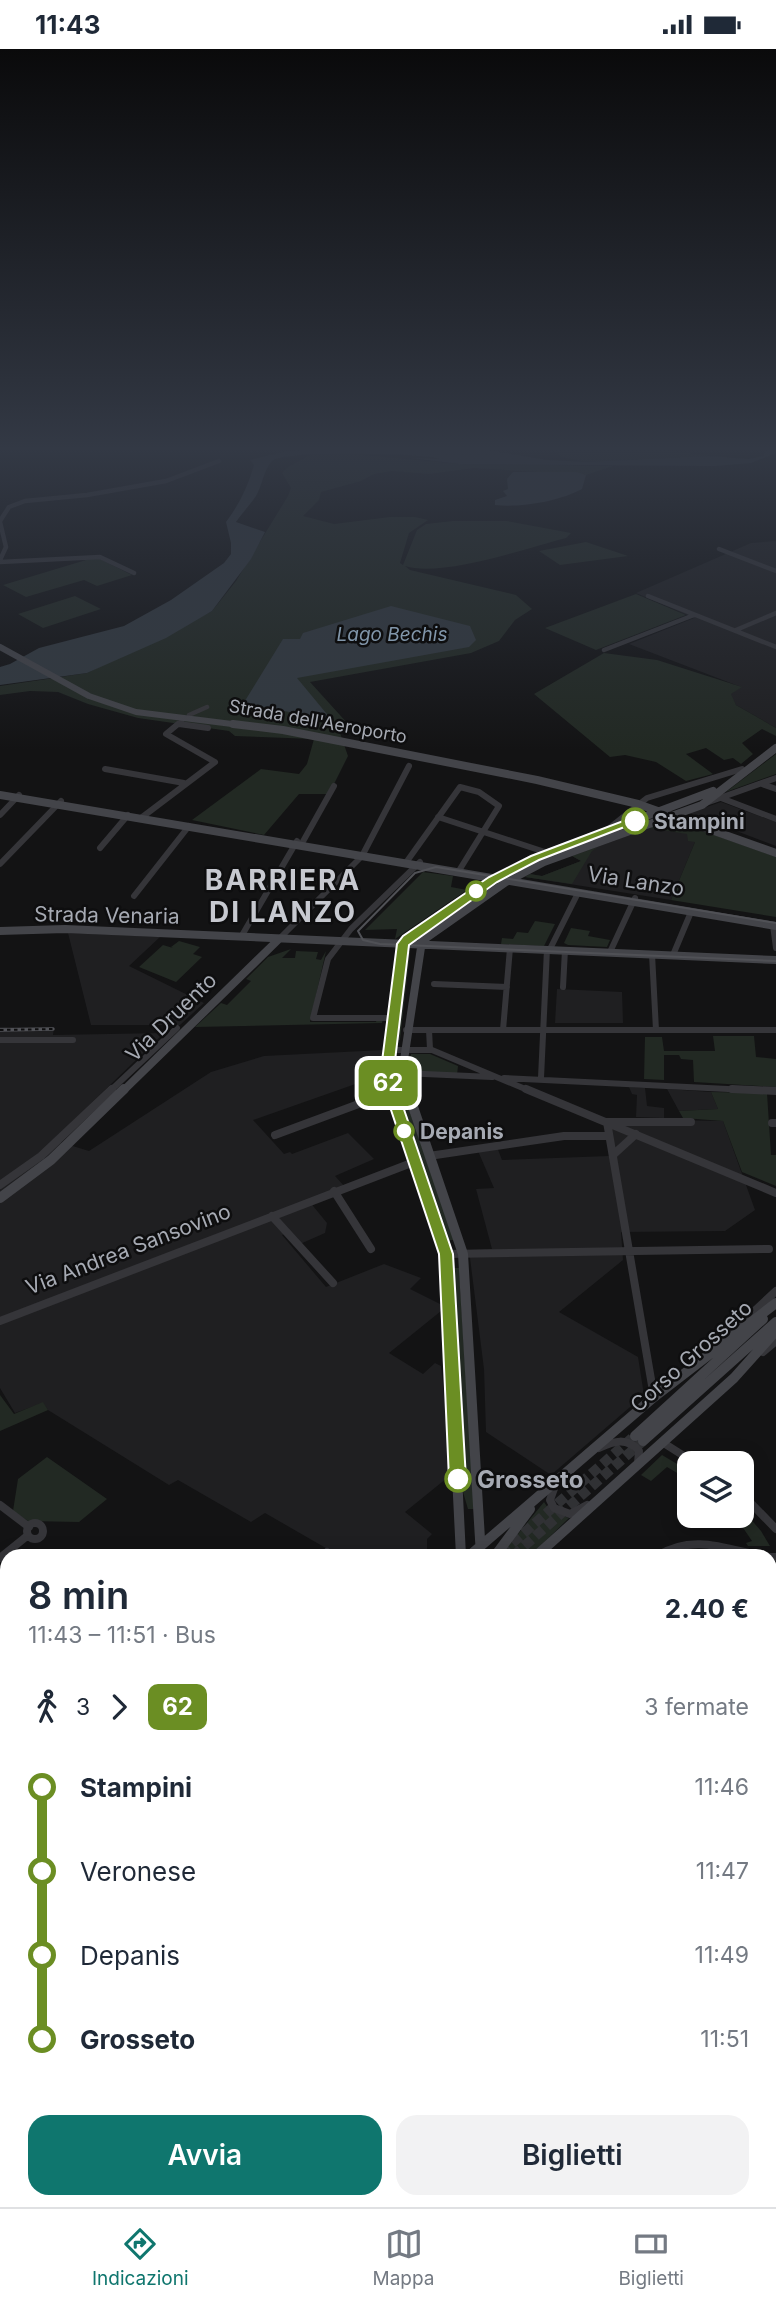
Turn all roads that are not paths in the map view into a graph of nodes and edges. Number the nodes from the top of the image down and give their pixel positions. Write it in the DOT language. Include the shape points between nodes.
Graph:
graph roads {
  1 [pos="719,549"];
  2 [pos="0,561"];
  3 [pos="776,571"];
  4 [pos="134,573"];
  5 [pos="648,596"];
  6 [pos="776,613"];
  7 [pos="695,614"];
  8 [pos="735,631"];
  9 [pos="0,645"];
  10 [pos="776,647"];
  11 [pos="604,650"];
  12 [pos="207,707"];
  13 [pos="189,715"];
  14 [pos="208,728"];
  15 [pos="776,743"];
  16 [pos="776,748"];
  17 [pos="409,766"];
  18 [pos="105,769"];
  19 [pos="742,769"];
  20 [pos="776,778"];
  21 [pos="184,782"];
  22 [pos="761,783"];
  23 [pos="334,786"];
  24 [pos="776,789"];
  25 [pos="0,793"];
  26 [pos="18,796"];
  27 [pos="721,798"];
  28 [pos="701,801"];
  29 [pos="639,802"];
  30 [pos="60,803"];
  31 [pos="662,810"];
  32 [pos="0,815"];
  33 [pos="128,815"];
  34 [pos="675,815"];
  35 [pos="143,816"];
  36 [pos="438,817"];
  37 [pos="776,819"];
  38 [pos="189,826"];
  39 [pos="484,832"];
  40 [pos="603,834"];
  41 [pos="299,843"];
  42 [pos="100,848"];
  43 [pos="776,851"];
  44 [pos="548,853"];
  45 [pos="363,854"];
  46 [pos="406,862"];
  47 [pos="0,864"];
  48 [pos="419,864"];
  49 [pos="460,869"];
  50 [pos="503,879"];
  51 [pos="578,893"];
  52 [pos="134,896"];
  53 [pos="634,900"];
  54 [pos="691,912"];
  55 [pos="775,924"];
  56 [pos="0,931"];
  57 [pos="241,937"];
  58 [pos="279,939"];
  59 [pos="295,939"];
  60 [pos="341,942"];
  61 [pos="403,944"];
  62 [pos="421,945"];
  63 [pos="510,948"];
  64 [pos="776,948"];
  65 [pos="269,949"];
  66 [pos="549,949"];
  67 [pos="565,950"];
  68 [pos="610,952"];
  69 [pos="652,954"];
  70 [pos="674,955"];
  71 [pos="776,960"];
  72 [pos="434,984"];
  73 [pos="507,987"];
  74 [pos="563,987"];
  75 [pos="392,1018"];
  76 [pos="177,1028"];
  77 [pos="407,1030"];
  78 [pos="429,1030"];
  79 [pos="503,1030"];
  80 [pos="543,1030"];
  81 [pos="656,1030"];
  82 [pos="776,1030"];
  83 [pos="73,1039"];
  84 [pos="1,1041"];
  85 [pos="429,1049"];
  86 [pos="388,1050"];
  87 [pos="403,1050"];
  88 [pos="402,1073"];
  89 [pos="500,1078"];
  90 [pos="527,1078"];
  91 [pos="541,1078"];
  92 [pos="519,1086"];
  93 [pos="776,1091"];
  94 [pos="391,1092"];
  95 [pos="607,1122"];
  96 [pos="691,1122"];
  97 [pos="636,1134"];
  98 [pos="275,1135"];
  99 [pos="609,1136"];
  100 [pos="613,1155"];
  101 [pos="429,1156"];
  102 [pos="46,1158"];
  103 [pos="414,1162"];
  104 [pos="0,1185"];
  105 [pos="334,1191"];
  106 [pos="776,1193"];
  107 [pos="0,1198"];
  108 [pos="272,1216"];
  109 [pos="371,1249"];
  110 [pos="774,1249"];
  111 [pos="630,1251"];
  112 [pos="446,1254"];
  113 [pos="463,1254"];
  114 [pos="333,1283"];
  115 [pos="776,1291"];
  116 [pos="776,1305"];
  117 [pos="0,1321"];
  118 [pos="776,1322"];
  119 [pos="776,1331"];
  120 [pos="776,1341"];
  121 [pos="702,1359"];
  122 [pos="734,1378"];
  123 [pos="654,1398"];
  124 [pos="662,1442"];
  125 [pos="593,1450"];
  126 [pos="677,1452"];
  127 [pos="637,1464"];
  128 [pos="558,1479"];
  129 [pos="543,1492"];
  130 [pos="598,1499"];
  131 [pos="0,1505"];
  132 [pos="754,1506"];
  133 [pos="776,1528"];
  134 [pos="10,1549"];
  135 [pos="461,1549"];
  136 [pos="479,1549"];
  137 [pos="482,1549"];
  138 [pos="500,1549"];
  139 [pos="544,1549"];
  140 [pos="669,1549"];
  141 [pos="737,1549"];
  1 -- 3 [label="street"];
  2 -- 4 [label="street" via="100,557"];
  5 -- 7 [label="street"];
  6 -- 8 [label="street"];
  7 -- 8 [label="street"];
  7 -- 11 [label="street"];
  8 -- 10 [label="street"];
  9 -- 29 [label="main road, Strada dell'Aeroporto" via="110,705 136,712 283,730"];
  12 -- 13 [label="street"];
  14 -- 21 [label="street" via="181,723 166,734 215,762"];
  15 -- 19 [label="main road"];
  16 -- 28 [label="main road"];
  17 -- 45 [label="street, Via Druento"];
  18 -- 21 [label="street"];
  19 -- 28 [label="main road"];
  19 -- 29 [label="street"];
  20 -- 22 [label="street"];
  21 -- 35 [label="street"];
  22 -- 24 [label="street"];
  22 -- 27 [label="street"];
  23 -- 41 [label="street"];
  25 -- 26 [label="main road"];
  26 -- 30 [label="main road"];
  26 -- 32 [label="street"];
  27 -- 28 [label="street"];
  27 -- 37 [label="street"];
  28 -- 31 [label="main road"];
  28 -- 34 [label="main road"];
  29 -- 31 [label="main road, Strada dell'Aeroporto"];
  29 -- 40 [label="street"];
  30 -- 33 [label="main road"];
  30 -- 35 [label="main road"];
  30 -- 47 [label="street"];
  31 -- 34 [label="main road, Strada dell'Aeroporto"];
  31 -- 40 [label="main road"];
  33 -- 35 [label="main road"];
  33 -- 42 [label="street"];
  34 -- 43 [label="main road, Strada dell'Aeroporto"];
  34 -- 50 [label="main road"];
  35 -- 38 [label="main road"];
  35 -- 41 [label="main road"];
  36 -- 39 [label="street"];
  36 -- 39 [label="street" via="460,787 479,792 499,806"];
  36 -- 46 [label="street"];
  38 -- 41 [label="main road"];
  38 -- 52 [label="street"];
  39 -- 44 [label="street"];
  39 -- 49 [label="street"];
  40 -- 44 [label="main road"];
  41 -- 45 [label="main road, Via Lanzo"];
  41 -- 57 [label="street"];
  44 -- 50 [label="main road"];
  45 -- 46 [label="main road, Via Lanzo"];
  45 -- 58 [label="street, Via Druento"];
  46 -- 48 [label="main road, Via Lanzo"];
  48 -- 49 [label="main road, Via Lanzo"];
  48 -- 50 [label="main road, Via Lanzo"];
  48 -- 60 [label="street"];
  49 -- 50 [label="main road, Via Lanzo"];
  50 -- 51 [label="main road, Via Lanzo"];
  50 -- 53 [label="main road, Via Lanzo"];
  50 -- 61 [label="main road"];
  50 -- 62 [label="main road"];
  51 -- 53 [label="main road, Via Lanzo"];
  51 -- 66 [label="street"];
  53 -- 54 [label="main road, Via Lanzo"];
  53 -- 55 [label="main road, Via Lanzo"];
  53 -- 68 [label="street"];
  54 -- 55 [label="main road, Via Lanzo"];
  54 -- 70 [label="street"];
  55 -- 64 [label="street"];
  56 -- 57 [label="main road, Strada Venaria" via="65,929"];
  57 -- 58 [label="main road, Strada Venaria"];
  58 -- 59 [label="main road, Strada Venaria"];
  58 -- 65 [label="main road, Via Druento"];
  59 -- 60 [label="main road, Strada Venaria"];
  59 -- 65 [label="main road"];
  60 -- 61 [label="main road, Strada Venaria"];
  60 -- 75 [label="street" via="327,961 313,1018"];
  61 -- 62 [label="main road, Strada Venaria"];
  61 -- 75 [label="main road"];
  62 -- 63 [label="main road, Strada Venaria"];
  62 -- 77 [label="main road"];
  63 -- 66 [label="main road, Strada Venaria"];
  63 -- 73 [label="street"];
  65 -- 102 [label="main road, Via Druento"];
  66 -- 67 [label="main road, Strada Venaria"];
  66 -- 80 [label="street"];
  67 -- 68 [label="main road, Strada Venaria"];
  67 -- 74 [label="street"];
  68 -- 69 [label="main road, Strada Venaria"];
  69 -- 70 [label="main road, Strada Venaria"];
  69 -- 81 [label="street"];
  70 -- 71 [label="main road, Strada Venaria"];
  72 -- 73 [label="street"];
  73 -- 79 [label="street"];
  75 -- 86 [label="main road"];
  76 -- 102 [label="street, Via Druento"];
  77 -- 78 [label="street"];
  77 -- 87 [label="main road"];
  78 -- 79 [label="street"];
  78 -- 85 [label="street"];
  79 -- 80 [label="street"];
  80 -- 81 [label="street"];
  80 -- 91 [label="street"];
  81 -- 82 [label="street"];
  83 -- 84 [label="street"];
  85 -- 87 [label="street"];
  85 -- 89 [label="street"];
  86 -- 87 [label="street"];
  86 -- 94 [label="main road"];
  87 -- 88 [label="main road"];
  88 -- 89 [label="street"];
  88 -- 101 [label="main road"];
  89 -- 90 [label="street"];
  89 -- 92 [label="street"];
  90 -- 91 [label="street"];
  90 -- 92 [label="street"];
  91 -- 93 [label="street"];
  92 -- 95 [label="street"];
  94 -- 98 [label="street"];
  94 -- 103 [label="main road"];
  95 -- 96 [label="street"];
  95 -- 97 [label="street"];
  95 -- 99 [label="street"];
  97 -- 100 [label="street"];
  97 -- 106 [label="street"];
  99 -- 100 [label="street"];
  99 -- 101 [label="street" via="565,1136"];
  100 -- 111 [label="street"];
  101 -- 113 [label="main road"];
  102 -- 104 [label="street, Via Druento"];
  102 -- 107 [label="main road, Via Druento"];
  103 -- 105 [label="street, Via Andrea Sansovino"];
  103 -- 112 [label="main road"];
  105 -- 108 [label="street, Via Andrea Sansovino"];
  105 -- 109 [label="street"];
  108 -- 114 [label="street"];
  108 -- 117 [label="street, Via Andrea Sansovino"];
  110 -- 111 [label="street"];
  111 -- 113 [label="street"];
  111 -- 123 [label="street"];
  112 -- 113 [label="street"];
  112 -- 135 [label="main road"];
  113 -- 136 [label="main road"];
  115 -- 121 [label="street, Corso Grosseto"];
  116 -- 118 [label="main road, Corso Grosseto" via="639,1439"];
  116 -- 121 [label="main road, Corso Grosseto"];
  119 -- 122 [label="main road, Corso Grosseto"];
  120 -- 122 [label="street, Corso Grosseto"];
  121 -- 123 [label="main road, Corso Grosseto"];
  122 -- 124 [label="main road, Corso Grosseto"];
  123 -- 125 [label="main road, Corso Grosseto"];
  124 -- 126 [label="street"];
  124 -- 127 [label="main road, Corso Grosseto"];
  125 -- 127 [label="street, Corso Grosseto" via="626,1441 638,1450"];
  125 -- 128 [label="main road, Corso Grosseto"];
  127 -- 130 [label="main road, Corso Grosseto"];
  128 -- 129 [label="main road, Corso Grosseto"];
  128 -- 130 [label="street, Corso Grosseto" via="550,1502 561,1513 574,1513"];
  129 -- 137 [label="main road, Corso Grosseto"];
  129 -- 138 [label="main road"];
  130 -- 139 [label="main road, Corso Grosseto"];
  131 -- 134 [label="street" via="28,1532"];
  132 -- 133 [label="street"];
  140 -- 141 [label="street" via="699,1542"];
}
